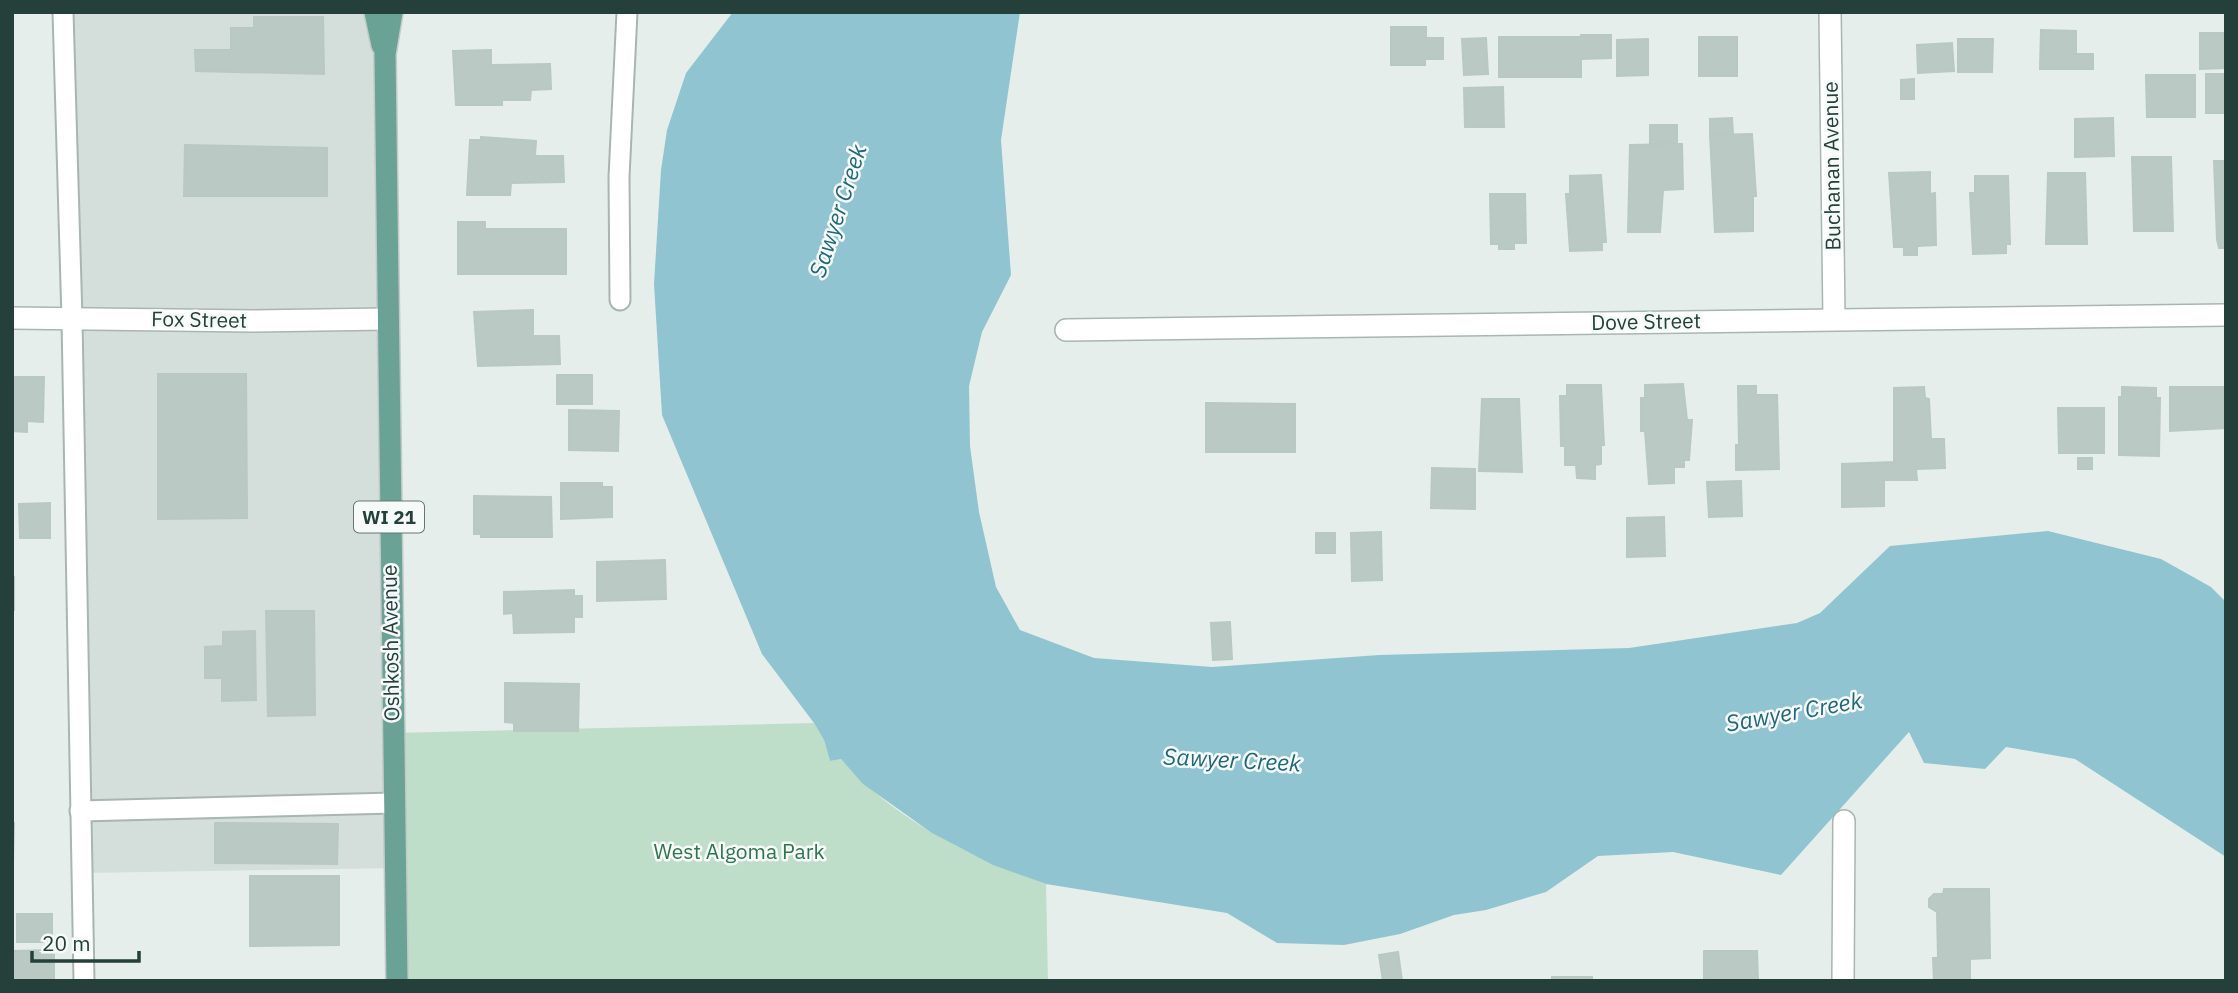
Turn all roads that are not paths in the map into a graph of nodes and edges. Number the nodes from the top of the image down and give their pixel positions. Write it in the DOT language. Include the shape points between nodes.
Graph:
graph roads {
  1 [pos="63,12"];
  2 [pos="375,12"];
  3 [pos="392,12"];
  4 [pos="627,12"];
  5 [pos="1830,12"];
  6 [pos="384,54"];
  7 [pos="620,300"];
  8 [pos="2226,315"];
  9 [pos="12,318"];
  10 [pos="72,319"];
  11 [pos="386,319"];
  12 [pos="1834,319"];
  13 [pos="1066,330"];
  14 [pos="394,803"];
  15 [pos="80,811"];
  16 [pos="1844,821"];
  17 [pos="84,981"];
  18 [pos="397,981"];
  19 [pos="1843,981"];
  1 -- 10 [label="lane"];
  2 -- 6 [label="main road, Oshkosh Avenue / WI 21"];
  3 -- 6 [label="main road, Oshkosh Avenue / WI 21"];
  4 -- 7 [label="lane" via="619,177"];
  5 -- 12 [label="street, Buchanan Avenue"];
  6 -- 11 [label="main road, Oshkosh Avenue / WI 21"];
  8 -- 12 [label="street, Dove Street"];
  9 -- 10 [label="street, Fox Street"];
  10 -- 11 [label="street, Fox Street"];
  10 -- 15 [label="lane"];
  11 -- 14 [label="main road, Oshkosh Avenue / WI 21"];
  12 -- 13 [label="street, Dove Street"];
  14 -- 15 [label="lane"];
  14 -- 18 [label="main road, Oshkosh Avenue / WI 21"];
  15 -- 17 [label="lane"];
  16 -- 19 [label="street"];
}
